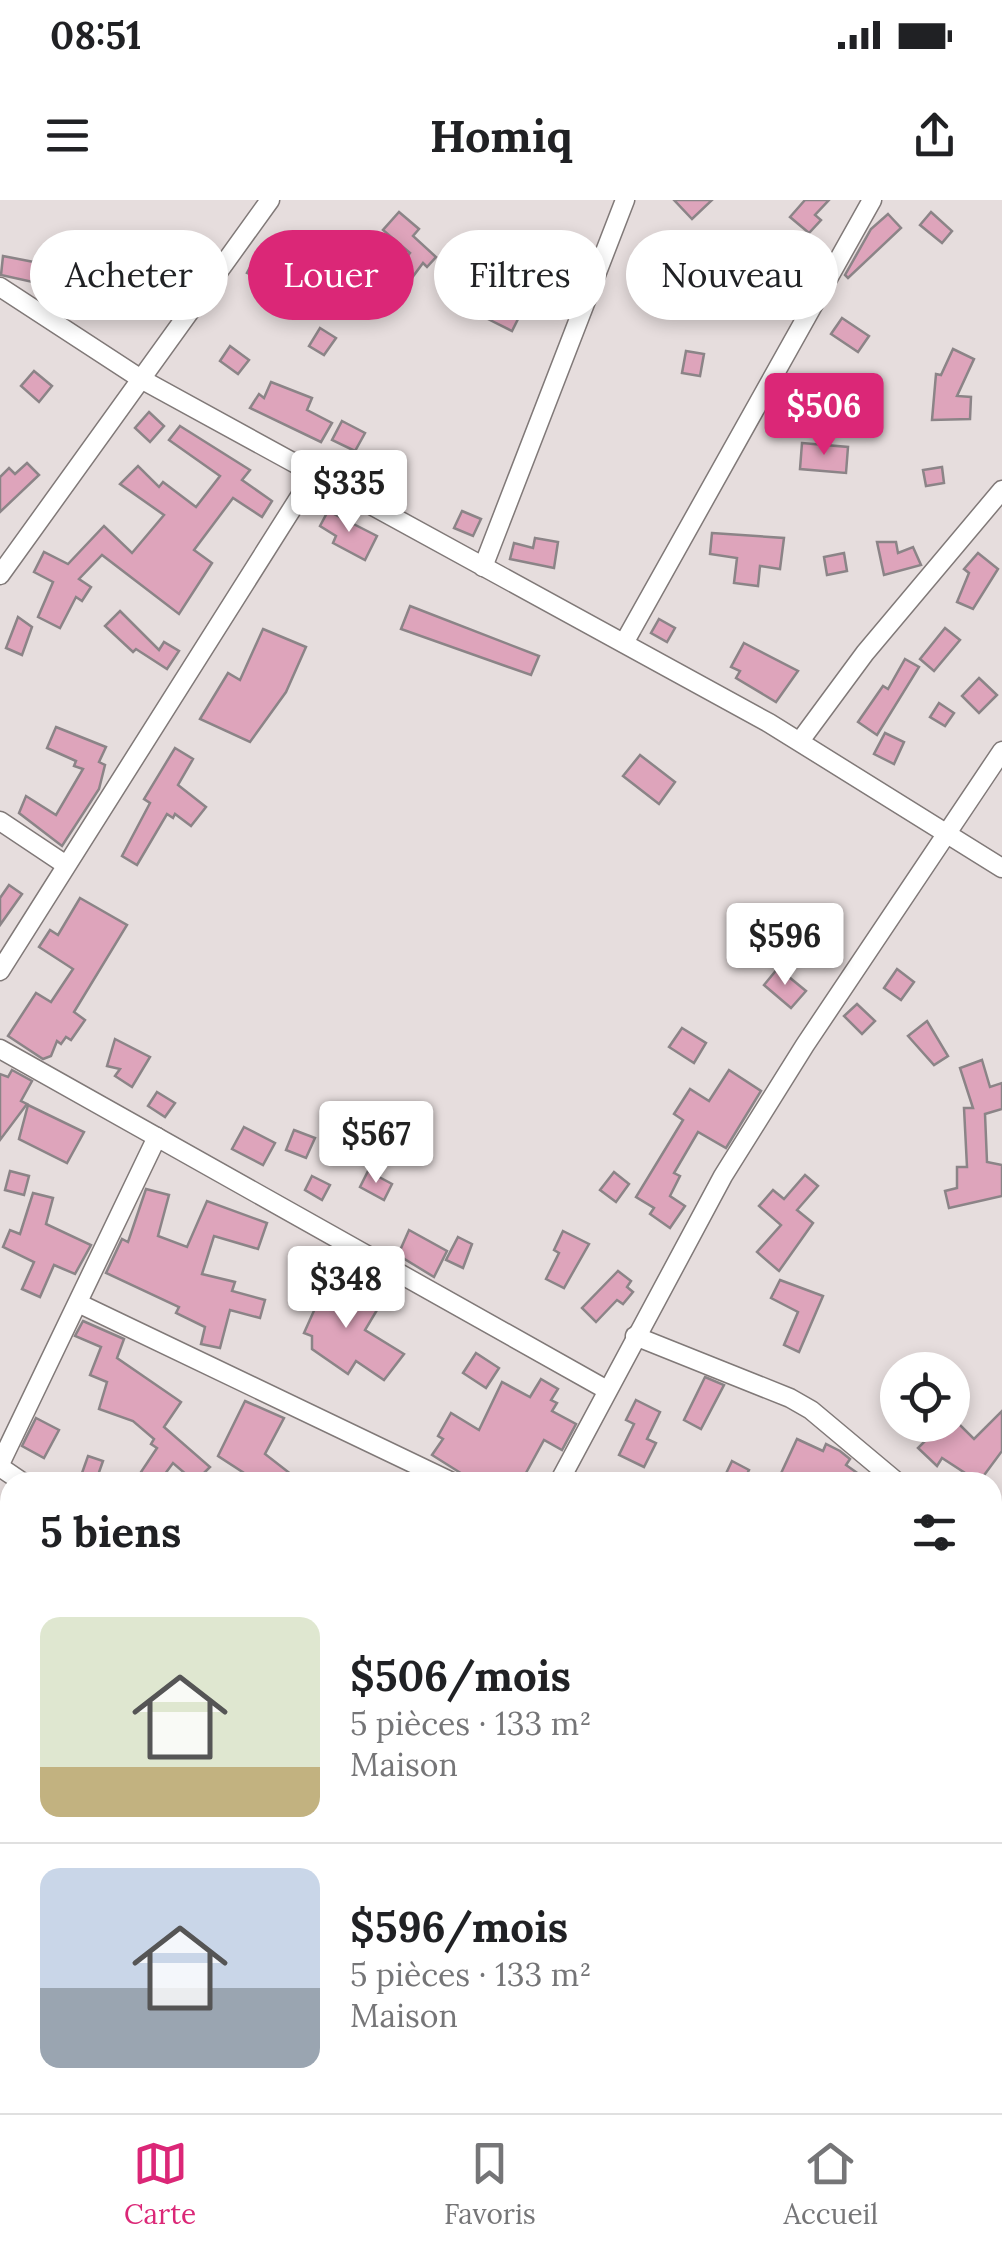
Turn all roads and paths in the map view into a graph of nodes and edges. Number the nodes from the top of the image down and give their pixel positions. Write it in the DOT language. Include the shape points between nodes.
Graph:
graph roads {
  1 [pos="270,200"];
  2 [pos="625,200"];
  3 [pos="872,200"];
  4 [pos="0,287"];
  5 [pos="141,379"];
  6 [pos="314,474"];
  7 [pos="1002,490"];
  8 [pos="4,563"];
  9 [pos="483,567"];
  10 [pos="624,643"];
  11 [pos="800,741"];
  12 [pos="1002,751"];
  13 [pos="0,820"];
  14 [pos="947,833"];
  15 [pos="66,865"];
  16 [pos="1002,868"];
  17 [pos="0,971"];
  18 [pos="0,1049"];
  19 [pos="157,1137"];
  20 [pos="78,1304"];
  21 [pos="635,1336"];
  22 [pos="607,1390"];
  23 [pos="0,1466"];
  24 [pos="431,1472"];
  25 [pos="564,1472"];
  26 [pos="885,1472"];
  1 -- 5 [label="street"];
  2 -- 9 [label="street"];
  3 -- 10 [label="street"];
  4 -- 5 [label="street"];
  5 -- 6 [label="street"];
  5 -- 8 [label="street"];
  6 -- 9 [label="street"];
  6 -- 15 [label="street"];
  7 -- 11 [label="street"];
  9 -- 10 [label="street"];
  10 -- 11 [label="street"];
  11 -- 14 [label="street"];
  12 -- 14 [label="street"];
  13 -- 15 [label="street"];
  14 -- 16 [label="street"];
  14 -- 21 [label="street" via="723,1176"];
  15 -- 17 [label="street"];
  18 -- 19 [label="street"];
  19 -- 20 [label="street"];
  19 -- 22 [label="street"];
  20 -- 23 [label="street"];
  20 -- 24 [label="street"];
  21 -- 22 [label="street"];
  21 -- 26 [label="street" via="790,1398"];
  22 -- 25 [label="street"];
}
